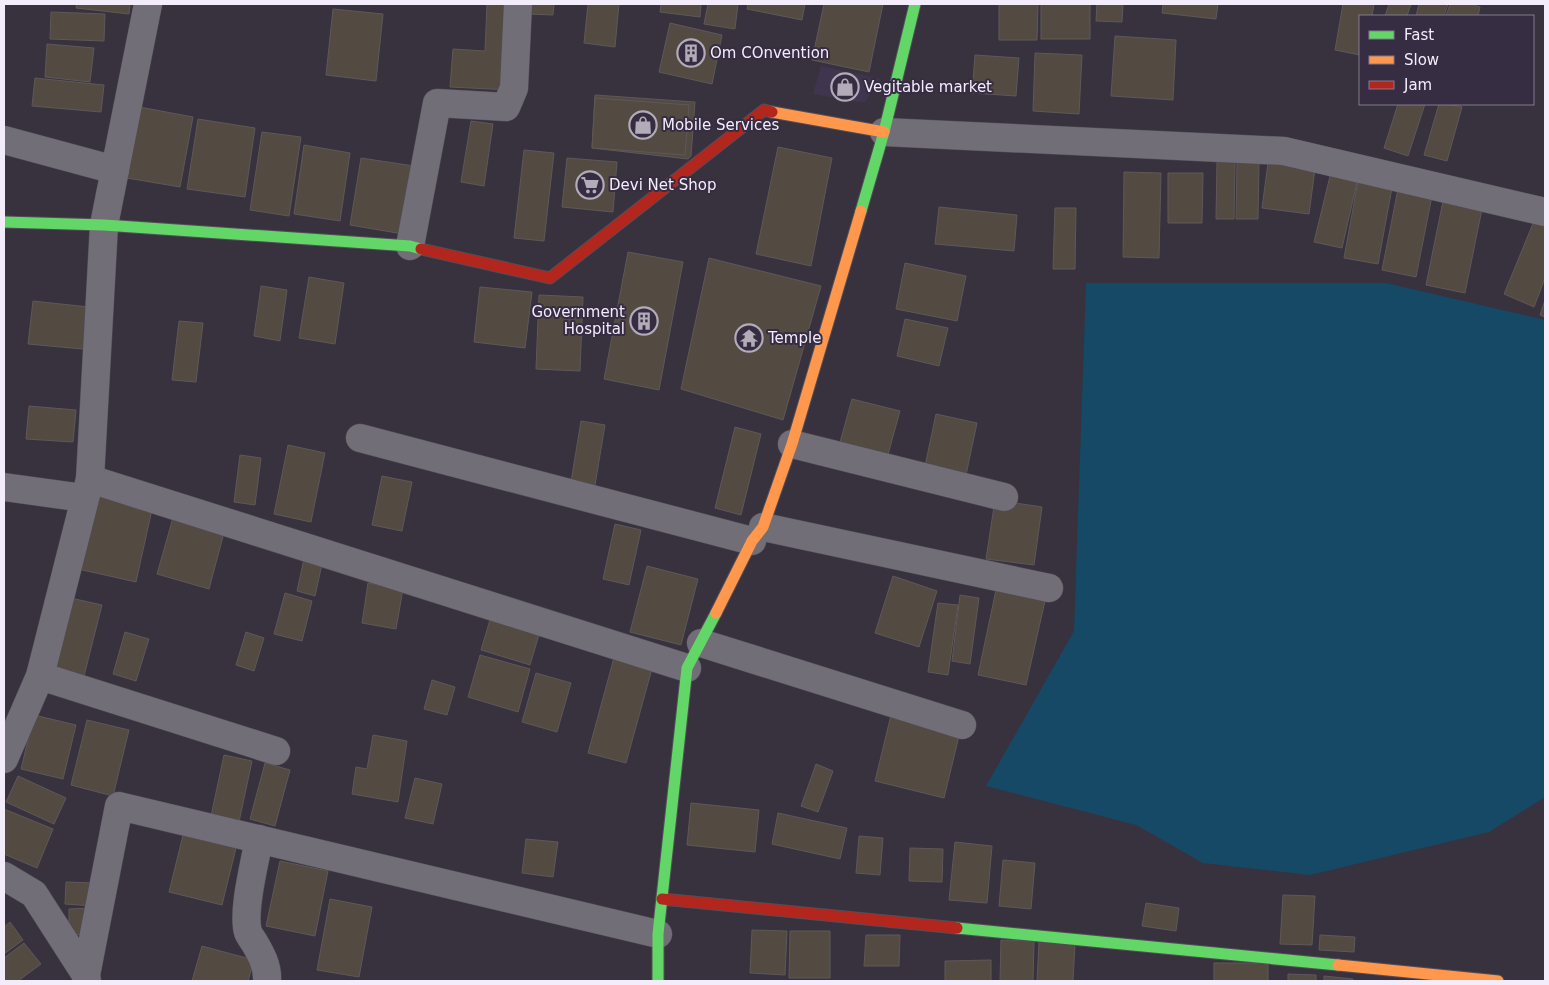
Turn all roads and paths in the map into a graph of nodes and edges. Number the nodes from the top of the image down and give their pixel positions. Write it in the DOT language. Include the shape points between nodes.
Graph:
graph roads {
  1 [pos="148,4"];
  2 [pos="518,4"];
  3 [pos="916,4"];
  4 [pos="884,132"];
  5 [pos="4,140"];
  6 [pos="116,170"];
  7 [pos="1545,212"];
  8 [pos="4,222"];
  9 [pos="104,225"];
  10 [pos="410,246"];
  11 [pos="360,438"];
  12 [pos="792,444"];
  13 [pos="4,488"];
  14 [pos="87,488"];
  15 [pos="1004,497"];
  16 [pos="757,534"];
  17 [pos="1049,588"];
  18 [pos="701,643"];
  19 [pos="687,668"];
  20 [pos="40,676"];
  21 [pos="962,725"];
  22 [pos="276,751"];
  23 [pos="4,758"];
  24 [pos="259,840"];
  25 [pos="4,876"];
  26 [pos="662,899"];
  27 [pos="658,934"];
  28 [pos="87,978"];
  29 [pos="267,981"];
  30 [pos="658,981"];
  31 [pos="1498,981"];
  1 -- 6 [label="street"];
  2 -- 10 [label="street" via="514,88 506,107 437,103"];
  3 -- 4 [label="street"];
  4 -- 7 [label="street" via="1284,151"];
  4 -- 10 [label="street" via="764,110 550,278"];
  4 -- 12 [label="street"];
  5 -- 6 [label="street"];
  6 -- 9 [label="street"];
  8 -- 9 [label="street"];
  9 -- 10 [label="street"];
  9 -- 14 [label="street"];
  11 -- 16 [label="street"];
  12 -- 15 [label="street"];
  12 -- 16 [label="street"];
  13 -- 14 [label="street"];
  14 -- 19 [label="street"];
  14 -- 20 [label="street"];
  16 -- 17 [label="street"];
  16 -- 18 [label="street"];
  18 -- 19 [label="street"];
  18 -- 21 [label="street"];
  19 -- 26 [label="street"];
  20 -- 22 [label="street"];
  20 -- 23 [label="street"];
  24 -- 27 [label="street"];
  24 -- 28 [label="street" via="119,806"];
  24 -- 29 [label="street" via="247,920 248,932 268,973"];
  25 -- 28 [label="street" via="34,894"];
  26 -- 27 [label="street"];
  26 -- 31 [label="street"];
  27 -- 30 [label="street"];
}
